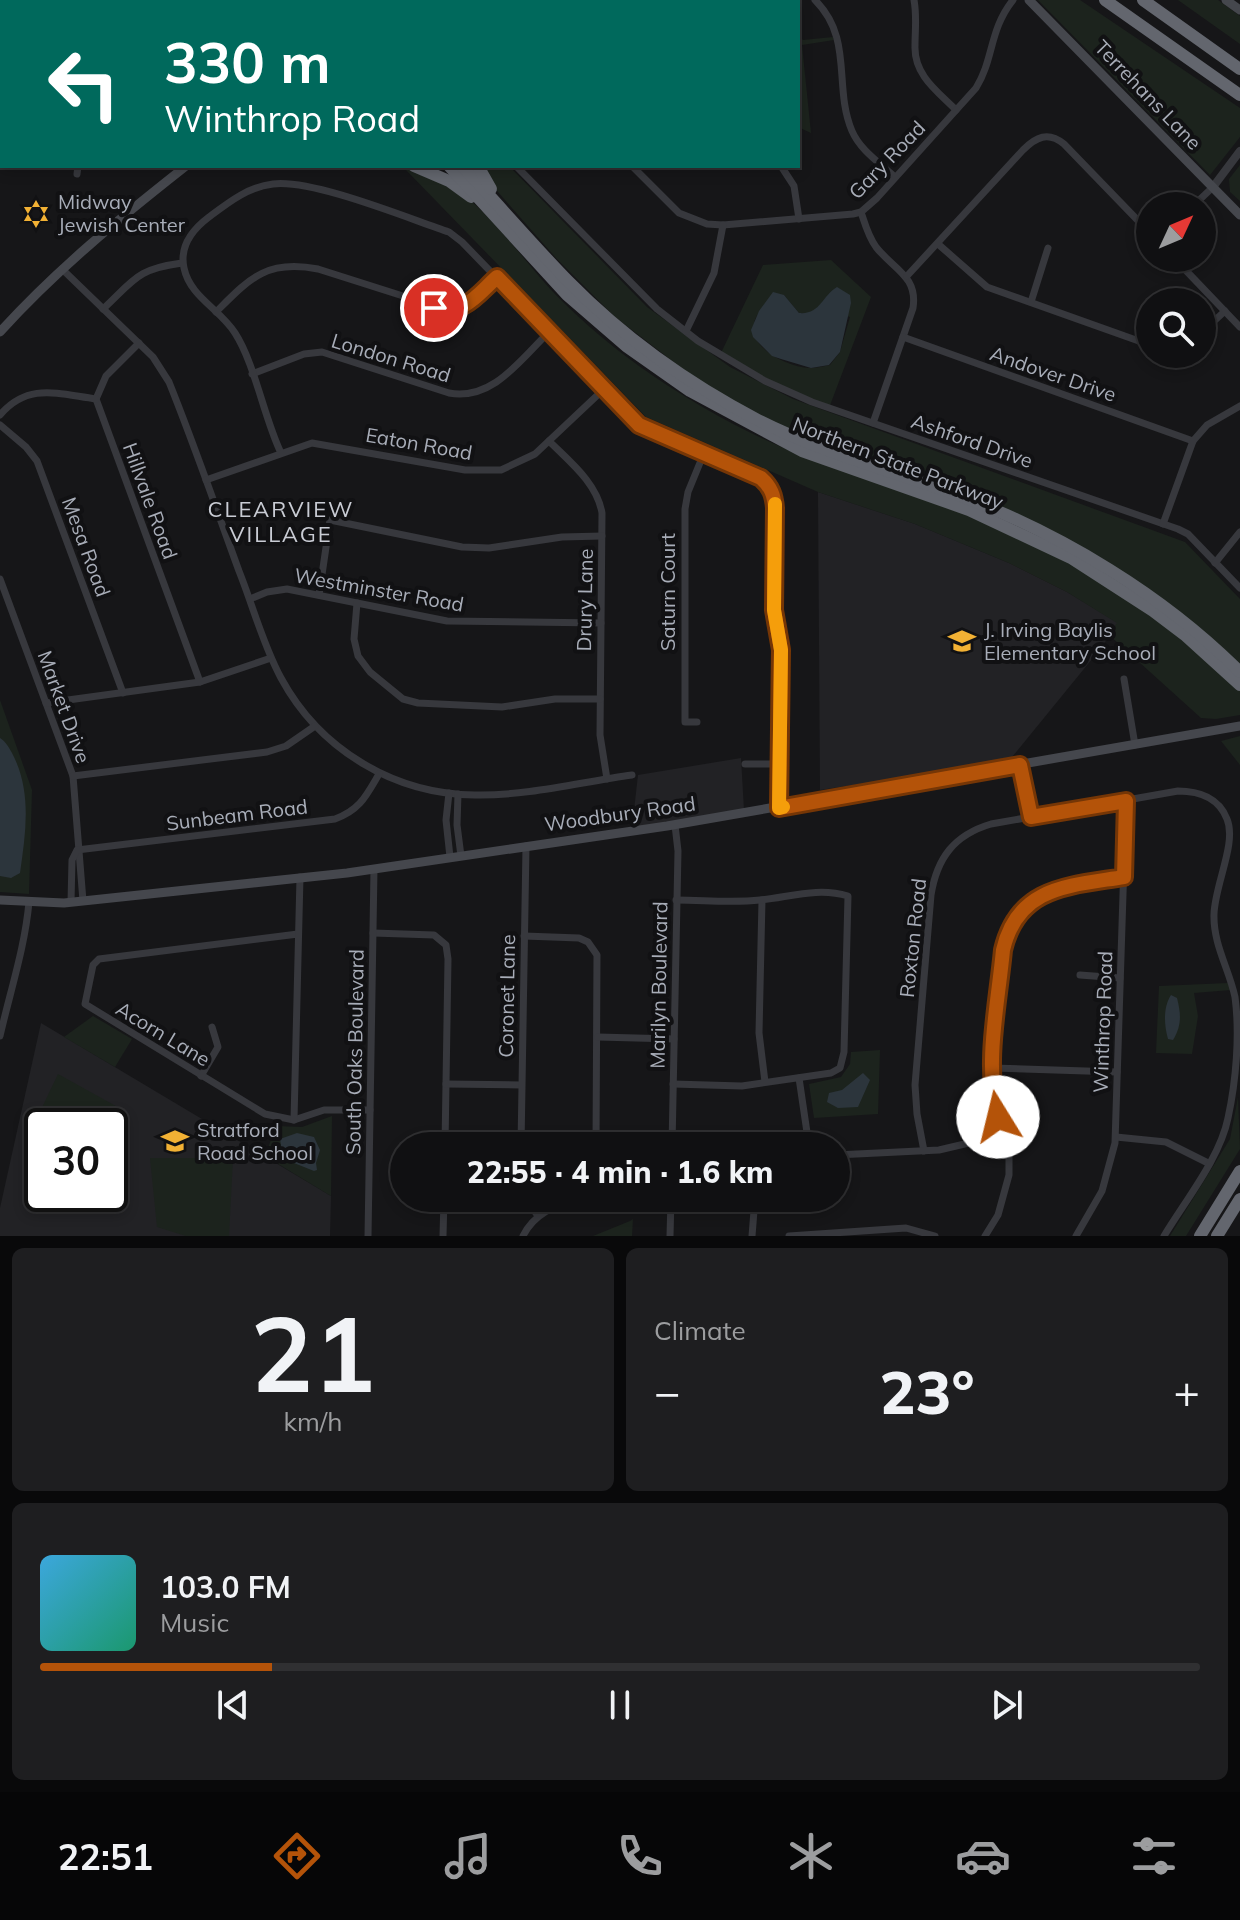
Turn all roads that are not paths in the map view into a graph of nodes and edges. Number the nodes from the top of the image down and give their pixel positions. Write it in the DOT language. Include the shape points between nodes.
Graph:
graph roads {
  1 [pos="815,0"];
  2 [pos="914,0"];
  3 [pos="1013,0"];
  4 [pos="1029,0"];
  5 [pos="1105,0"];
  6 [pos="1143,0"];
  7 [pos="1226,0"];
  8 [pos="1240,10"];
  9 [pos="1240,69"];
  10 [pos="1240,95"];
  11 [pos="956,110"];
  12 [pos="1240,151"];
  13 [pos="183,168"];
  14 [pos="419,168"];
  15 [pos="451,168"];
  16 [pos="464,168"];
  17 [pos="479,168"];
  18 [pos="518,168"];
  19 [pos="634,168"];
  20 [pos="782,168"];
  21 [pos="895,177"];
  22 [pos="1213,187"];
  23 [pos="1208,192"];
  24 [pos="861,212"];
  25 [pos="1240,215"];
  26 [pos="503,217"];
  27 [pos="799,219"];
  28 [pos="1136,219"];
  29 [pos="723,225"];
  30 [pos="938,244"];
  31 [pos="1048,248"];
  32 [pos="182,263"];
  33 [pos="62,269"];
  34 [pos="1187,272"];
  35 [pos="907,276"];
  36 [pos="497,277"];
  37 [pos="1031,302"];
  38 [pos="103,309"];
  39 [pos="1225,311"];
  40 [pos="216,312"];
  41 [pos="1216,319"];
  42 [pos="1240,327"];
  43 [pos="686,331"];
  44 [pos="0,332"];
  45 [pos="549,332"];
  46 [pos="903,337"];
  47 [pos="1136,340"];
  48 [pos="139,343"];
  49 [pos="252,374"];
  50 [pos="604,389"];
  51 [pos="96,399"];
  52 [pos="1240,406"];
  53 [pos="0,415"];
  54 [pos="873,423"];
  55 [pos="0,425"];
  56 [pos="549,441"];
  57 [pos="1193,441"];
  58 [pos="281,453"];
  59 [pos="704,453"];
  60 [pos="206,480"];
  61 [pos="1163,524"];
  62 [pos="1240,532"];
  63 [pos="602,536"];
  64 [pos="1215,563"];
  65 [pos="0,579"];
  66 [pos="1240,588"];
  67 [pos="319,595"];
  68 [pos="250,599"];
  69 [pos="357,603"];
  70 [pos="601,623"];
  71 [pos="271,658"];
  72 [pos="1240,672"];
  73 [pos="1124,679"];
  74 [pos="200,682"];
  75 [pos="1240,685"];
  76 [pos="123,693"];
  77 [pos="600,699"];
  78 [pos="46,703"];
  79 [pos="697,722"];
  80 [pos="315,726"];
  81 [pos="1240,726"];
  82 [pos="1135,745"];
  83 [pos="745,764"];
  84 [pos="779,764"];
  85 [pos="1020,765"];
  86 [pos="379,774"];
  87 [pos="632,775"];
  88 [pos="73,776"];
  89 [pos="607,779"];
  90 [pos="449,793"];
  91 [pos="458,794"];
  92 [pos="1126,801"];
  93 [pos="779,808"];
  94 [pos="1031,817"];
  95 [pos="675,825"];
  96 [pos="526,846"];
  97 [pos="77,850"];
  98 [pos="461,856"];
  99 [pos="450,857"];
  100 [pos="374,869"];
  101 [pos="300,877"];
  102 [pos="1124,877"];
  103 [pos="0,900"];
  104 [pos="676,900"];
  105 [pos="762,900"];
  106 [pos="83,901"];
  107 [pos="29,902"];
  108 [pos="71,902"];
  109 [pos="373,933"];
  110 [pos="298,934"];
  111 [pos="524,936"];
  112 [pos="1080,975"];
  113 [pos="1120,978"];
  114 [pos="212,1027"];
  115 [pos="0,1036"];
  116 [pos="598,1037"];
  117 [pos="674,1039"];
  118 [pos="992,1068"];
  119 [pos="1117,1072"];
  120 [pos="201,1076"];
  121 [pos="799,1078"];
  122 [pos="765,1082"];
  123 [pos="446,1084"];
  124 [pos="673,1084"];
  125 [pos="521,1085"];
  126 [pos="370,1110"];
  127 [pos="294,1120"];
  128 [pos="445,1132"];
  129 [pos="521,1132"];
  130 [pos="596,1132"];
  131 [pos="672,1132"];
  132 [pos="807,1132"];
  133 [pos="1003,1135"];
  134 [pos="1116,1137"];
  135 [pos="924,1151"];
  136 [pos="850,1154"];
  137 [pos="1208,1163"];
  138 [pos="1240,1171"];
  139 [pos="1240,1199"];
  140 [pos="444,1212"];
  141 [pos="535,1212"];
  142 [pos="544,1212"];
  143 [pos="671,1212"];
  144 [pos="754,1212"];
  145 [pos="538,1216"];
  146 [pos="368,1236"];
  147 [pos="443,1236"];
  148 [pos="523,1236"];
  149 [pos="670,1236"];
  150 [pos="752,1236"];
  151 [pos="789,1236"];
  152 [pos="935,1236"];
  153 [pos="985,1236"];
  154 [pos="1076,1236"];
  155 [pos="1164,1236"];
  156 [pos="1200,1236"];
  157 [pos="1217,1236"];
  1 -- 21 [label="street" via="836,31 853,132"];
  2 -- 11 [label="street" via="919,68 926,82"];
  3 -- 11 [label="street, Gary Road" via="997,23 981,81"];
  4 -- 22 [label="main road, Terrehans Lane"];
  5 -- 10 [label="highway"];
  6 -- 9 [label="highway"];
  7 -- 8 [label="main road"];
  11 -- 21 [label="street, Gary Road"];
  12 -- 22 [label="street"];
  13 -- 33 [label="main road"];
  14 -- 26 [label="highway"];
  15 -- 26 [label="highway, Northern State Parkway"];
  16 -- 26 [label="highway, Northern State Parkway"];
  17 -- 26 [label="highway"];
  18 -- 43 [label="street, Ashford Drive" via="635,289"];
  19 -- 29 [label="street, Gary Road" via="679,213"];
  20 -- 27 [label="street" via="794,186"];
  21 -- 24 [label="street, Gary Road"];
  22 -- 23 [label="street"];
  22 -- 25 [label="main road, Terrehans Lane"];
  24 -- 27 [label="street, Gary Road"];
  24 -- 35 [label="street" via="876,247"];
  26 -- 72 [label="highway, Northern State Parkway" via="615,325 711,393 791,436 964,497 1051,537 1179,618"];
  26 -- 75 [label="highway, Northern State Parkway" via="567,295 690,391 802,451 969,510 1071,558 1153,611"];
  27 -- 29 [label="street, Gary Road"];
  28 -- 30 [label="street" via="1064,144 1038,137"];
  29 -- 43 [label="street" via="711,281"];
  30 -- 35 [label="street"];
  30 -- 37 [label="street" via="987,287"];
  31 -- 37 [label="street"];
  32 -- 36 [label="street" via="192,231 228,202 257,187 287,183 449,232"];
  32 -- 38 [label="street" via="142,272"];
  32 -- 40 [label="street" via="189,284"];
  33 -- 38 [label="street"];
  33 -- 44 [label="main road"];
  34 -- 39 [label="street"];
  35 -- 46 [label="street" via="914,301"];
  36 -- 40 [label="street" via="468,304 447,310 318,269 283,266 252,278"];
  36 -- 45 [label="street"];
  37 -- 47 [label="street"];
  38 -- 48 [label="street"];
  39 -- 41 [label="street"];
  39 -- 42 [label="street"];
  40 -- 49 [label="street" via="236,334"];
  43 -- 54 [label="street, Ashford Drive" via="765,381"];
  45 -- 49 [label="street, London Road" via="495,385 470,394 449,393 322,352"];
  45 -- 50 [label="street"];
  46 -- 54 [label="street"];
  46 -- 57 [label="street, Andover Drive"];
  48 -- 51 [label="street" via="106,376"];
  48 -- 60 [label="street" via="169,382"];
  49 -- 58 [label="street"];
  50 -- 56 [label="street, Eaton Road"];
  50 -- 59 [label="street" via="639,425"];
  51 -- 53 [label="street" via="29,393 13,400"];
  51 -- 74 [label="street, Hillvale Road"];
  52 -- 57 [label="street" via="1207,425"];
  54 -- 61 [label="street, Ashford Drive"];
  55 -- 76 [label="street, Mesa Road" via="37,461"];
  56 -- 58 [label="street, Eaton Road" via="526,460 489,472 321,443"];
  56 -- 63 [label="street, Drury Lane" via="596,492"];
  57 -- 61 [label="street"];
  58 -- 60 [label="street, Eaton Road"];
  59 -- 79 [label="street, Saturn Court" via="685,509 685,722"];
  59 -- 84 [label="street" via="761,478 774,496 774,610 781,650"];
  60 -- 68 [label="street"];
  61 -- 64 [label="street, Ashford Drive" via="1186,533"];
  62 -- 64 [label="street"];
  63 -- 67 [label="street" via="462,547 330,520"];
  63 -- 70 [label="street, Drury Lane"];
  64 -- 66 [label="street, Ashford Drive"];
  65 -- 78 [label="street, Market Drive"];
  67 -- 68 [label="street, Westminster Road" via="287,589"];
  67 -- 69 [label="street, Westminster Road"];
  68 -- 71 [label="street"];
  69 -- 70 [label="street, Westminster Road" via="447,621"];
  69 -- 77 [label="street" via="358,656 403,699 502,707"];
  70 -- 77 [label="street, Drury Lane"];
  71 -- 74 [label="street"];
  71 -- 80 [label="street"];
  73 -- 82 [label="street"];
  74 -- 76 [label="street"];
  76 -- 78 [label="street"];
  77 -- 89 [label="street, Drury Lane"];
  78 -- 88 [label="street, Market Drive"];
  80 -- 86 [label="street"];
  80 -- 88 [label="street" via="267,752"];
  81 -- 82 [label="main road, Woodbury Road"];
  82 -- 85 [label="main road, Woodbury Road"];
  83 -- 84 [label="street"];
  84 -- 93 [label="street"];
  85 -- 93 [label="main road, Woodbury Road"];
  85 -- 94 [label="street"];
  86 -- 90 [label="street"];
  86 -- 97 [label="street, Sunbeam Road" via="362,804 335,819"];
  87 -- 89 [label="street"];
  88 -- 97 [label="street, Market Drive"];
  89 -- 91 [label="street" via="497,795"];
  90 -- 91 [label="street"];
  90 -- 99 [label="street"];
  91 -- 98 [label="street"];
  92 -- 94 [label="street, Roxton Road"];
  92 -- 102 [label="street, Winthrop Road"];
  92 -- 137 [label="street, Roxton Road" via="1191,791 1217,803 1229,823 1230,845 1216,888 1214,920 1235,998 1238,1037 1228,1122"];
  93 -- 95 [label="main road, Woodbury Road"];
  94 -- 135 [label="street, Roxton Road" via="966,833 948,848 935,874 915,1085"];
  95 -- 96 [label="main road, Woodbury Road"];
  95 -- 104 [label="street, Marilyn Boulevard"];
  96 -- 98 [label="main road, Woodbury Road"];
  96 -- 111 [label="street, Coronet Lane"];
  97 -- 106 [label="street, Market Drive"];
  97 -- 108 [label="street, Market Drive"];
  98 -- 99 [label="main road, Woodbury Road"];
  99 -- 100 [label="main road, Woodbury Road"];
  100 -- 101 [label="main road, Woodbury Road"];
  100 -- 109 [label="street, South Oaks Boulevard"];
  101 -- 106 [label="main road, Woodbury Road"];
  101 -- 110 [label="street"];
  102 -- 113 [label="street, Winthrop Road"];
  102 -- 118 [label="street" via="1050,891 1014,918 1003,950"];
  103 -- 107 [label="main road, Woodbury Road"];
  104 -- 105 [label="street"];
  104 -- 117 [label="street, Marilyn Boulevard"];
  105 -- 121 [label="street" via="806,892 848,896 840,1068"];
  105 -- 122 [label="street" via="759,1033"];
  106 -- 108 [label="main road, Woodbury Road"];
  107 -- 108 [label="main road, Woodbury Road"];
  107 -- 115 [label="street"];
  109 -- 123 [label="street" via="434,935 446,945"];
  109 -- 126 [label="street, South Oaks Boulevard"];
  110 -- 120 [label="street, Acorn Lane" via="95,961 85,1004"];
  110 -- 127 [label="street"];
  111 -- 116 [label="street" via="579,938 595,950"];
  111 -- 125 [label="street, Coronet Lane"];
  112 -- 113 [label="street"];
  113 -- 119 [label="street, Winthrop Road"];
  114 -- 120 [label="street" via="218,1047"];
  116 -- 117 [label="street"];
  116 -- 130 [label="street"];
  117 -- 124 [label="street, Marilyn Boulevard"];
  118 -- 119 [label="street"];
  118 -- 133 [label="street"];
  119 -- 134 [label="street, Winthrop Road"];
  120 -- 127 [label="street, Acorn Lane" via="265,1114"];
  121 -- 122 [label="street"];
  121 -- 132 [label="street"];
  122 -- 124 [label="street"];
  123 -- 125 [label="street"];
  123 -- 128 [label="street"];
  124 -- 131 [label="street, Marilyn Boulevard"];
  125 -- 129 [label="street, Coronet Lane"];
  126 -- 127 [label="street" via="324,1110"];
  126 -- 146 [label="street, South Oaks Boulevard"];
  133 -- 135 [label="street"];
  133 -- 153 [label="street" via="1009,1160 1007,1190"];
  134 -- 137 [label="street" via="1166,1142"];
  134 -- 154 [label="street, Winthrop Road" via="1102,1191"];
  135 -- 136 [label="street"];
  137 -- 155 [label="street, Roxton Road"];
  138 -- 156 [label="highway"];
  139 -- 157 [label="highway"];
  140 -- 147 [label="street"];
  141 -- 145 [label="street"];
  142 -- 145 [label="street"];
  143 -- 149 [label="street"];
  144 -- 150 [label="street"];
  145 -- 148 [label="street"];
  151 -- 152 [label="street" via="906,1228"];
}
